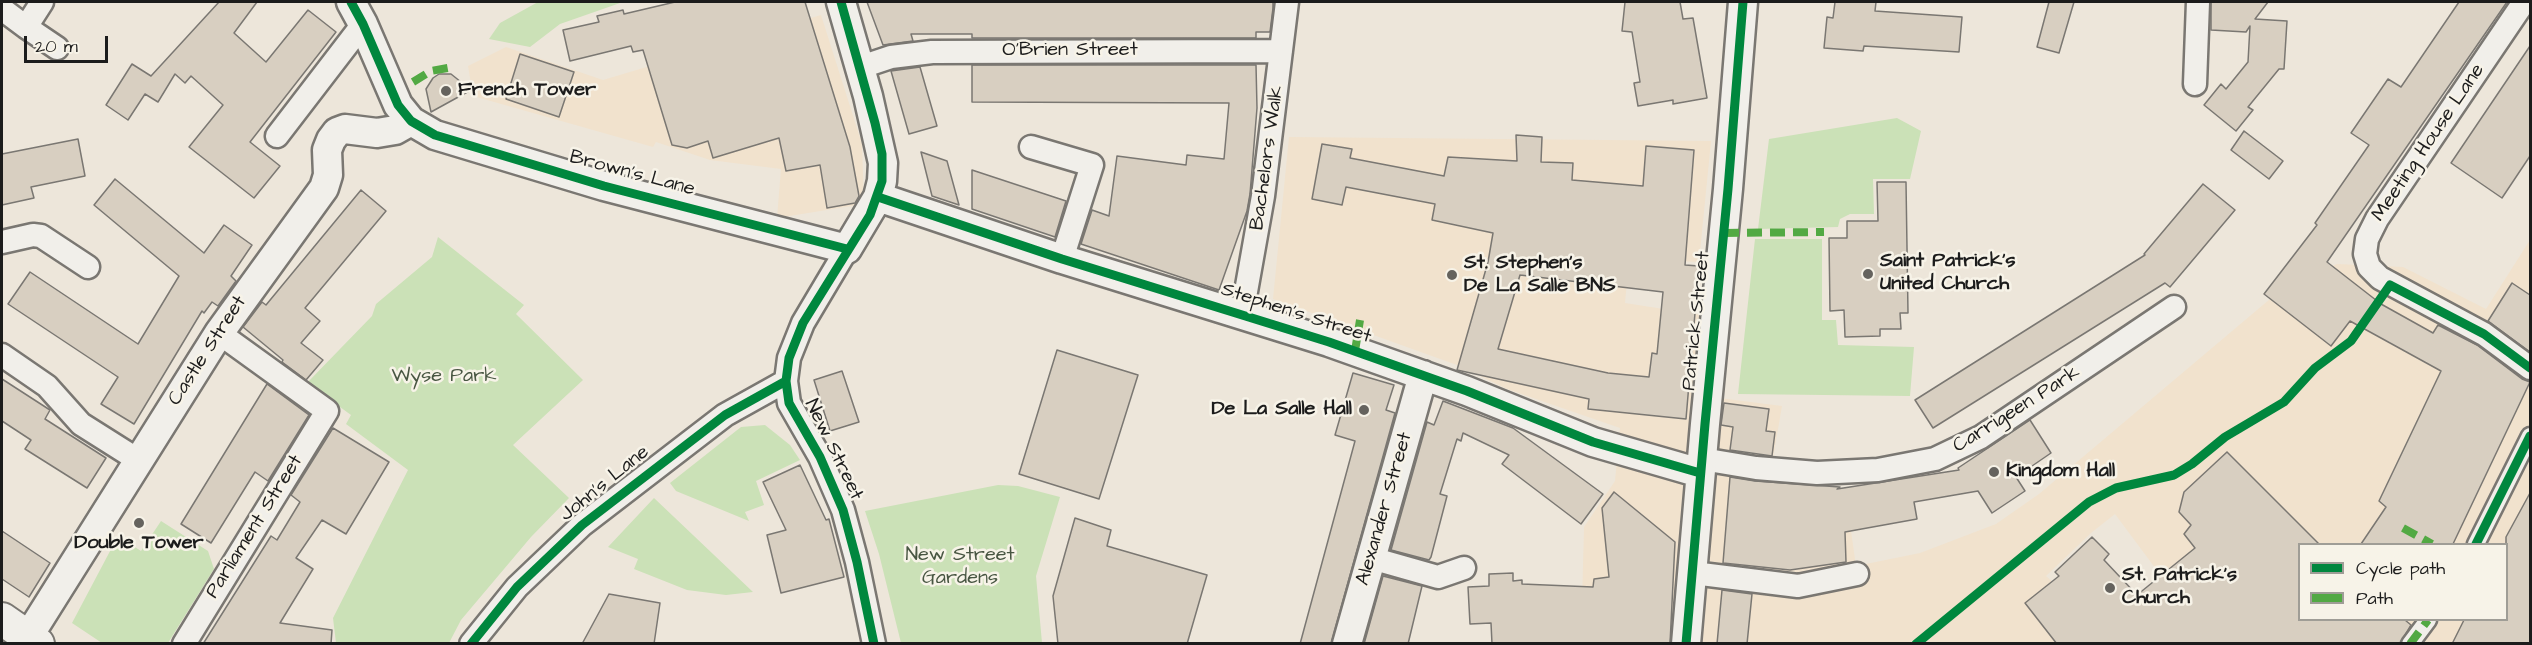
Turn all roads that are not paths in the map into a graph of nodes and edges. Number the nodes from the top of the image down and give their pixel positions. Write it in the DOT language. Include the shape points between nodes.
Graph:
graph roads {
  1 [pos="42,2"];
  2 [pos="841,2"];
  3 [pos="1287,2"];
  4 [pos="1743,2"];
  5 [pos="2198,2"];
  6 [pos="2524,2"];
  7 [pos="2,9"];
  8 [pos="357,13"];
  9 [pos="26,27"];
  10 [pos="57,48"];
  11 [pos="1281,51"];
  12 [pos="861,67"];
  13 [pos="2195,84"];
  14 [pos="411,121"];
  15 [pos="277,136"];
  16 [pos="1031,147"];
  17 [pos="878,197"];
  18 [pos="2,242"];
  19 [pos="848,249"];
  20 [pos="1062,259"];
  21 [pos="88,267"];
  22 [pos="2174,307"];
  23 [pos="1242,314"];
  24 [pos="219,333"];
  25 [pos="2,355"];
  26 [pos="2530,368"];
  27 [pos="1423,375"];
  28 [pos="786,381"];
  29 [pos="2530,436"];
  30 [pos="138,460"];
  31 [pos="1701,466"];
  32 [pos="2476,543"];
  33 [pos="1371,558"];
  34 [pos="1464,568"];
  35 [pos="1692,573"];
  36 [pos="1857,574"];
  37 [pos="2,619"];
  38 [pos="2427,621"];
  39 [pos="33,640"];
  40 [pos="184,644"];
  41 [pos="471,644"];
  42 [pos="873,644"];
  43 [pos="1347,644"];
  44 [pos="1686,644"];
  45 [pos="2410,644"];
  1 -- 9 [label="street"];
  2 -- 12 [label="street"];
  3 -- 11 [label="street, Bachelors Walk"];
  4 -- 31 [label="street, Patrick Street"];
  5 -- 13 [label="street"];
  6 -- 26 [label="street, Meeting House Lane" via="2371,230 2365,246 2366,261 2373,272 2390,285 2484,334"];
  7 -- 9 [label="street"];
  8 -- 14 [label="street" via="393,96"];
  8 -- 15 [label="street"];
  9 -- 10 [label="street"];
  11 -- 12 [label="street, O'Brien Street" via="932,52 891,57"];
  11 -- 23 [label="street, Bachelors Walk" via="1263,196"];
  12 -- 17 [label="street" via="882,154"];
  14 -- 19 [label="street, Brown's Lane" via="435,135 604,186"];
  14 -- 24 [label="street, Castle Street" via="395,130 377,133 345,129 337,132 327,150 328,176 324,188"];
  16 -- 20 [label="street" via="1092,165"];
  17 -- 19 [label="street"];
  17 -- 20 [label="street, Stephen's Street"];
  18 -- 21 [label="street" via="41,236"];
  19 -- 28 [label="street, New Street" via="802,323 789,358"];
  20 -- 23 [label="street, Stephen's Street"];
  22 -- 31 [label="street, Carrigeen Park" via="1981,437 1935,459 1878,470 1828,473"];
  23 -- 27 [label="street, Stephen's Street"];
  24 -- 30 [label="street, Castle Street"];
  24 -- 40 [label="street, Parliament Street" via="327,411"];
  25 -- 30 [label="street" via="46,386 81,424"];
  27 -- 31 [label="street, Stephen's Street" via="1593,442"];
  27 -- 33 [label="street, Alexander Street"];
  28 -- 41 [label="street, John's Lane" via="725,415 582,525 517,587"];
  28 -- 42 [label="street, New Street" via="789,404 820,458 843,510"];
  29 -- 32 [label="street"];
  30 -- 39 [label="street, Castle Street"];
  31 -- 35 [label="street, Patrick Street"];
  33 -- 34 [label="street" via="1438,577"];
  33 -- 43 [label="street, Alexander Street"];
  35 -- 36 [label="street" via="1798,586"];
  35 -- 44 [label="street, Patrick Street"];
  37 -- 39 [label="main road"];
  38 -- 45 [label="street"];
}
